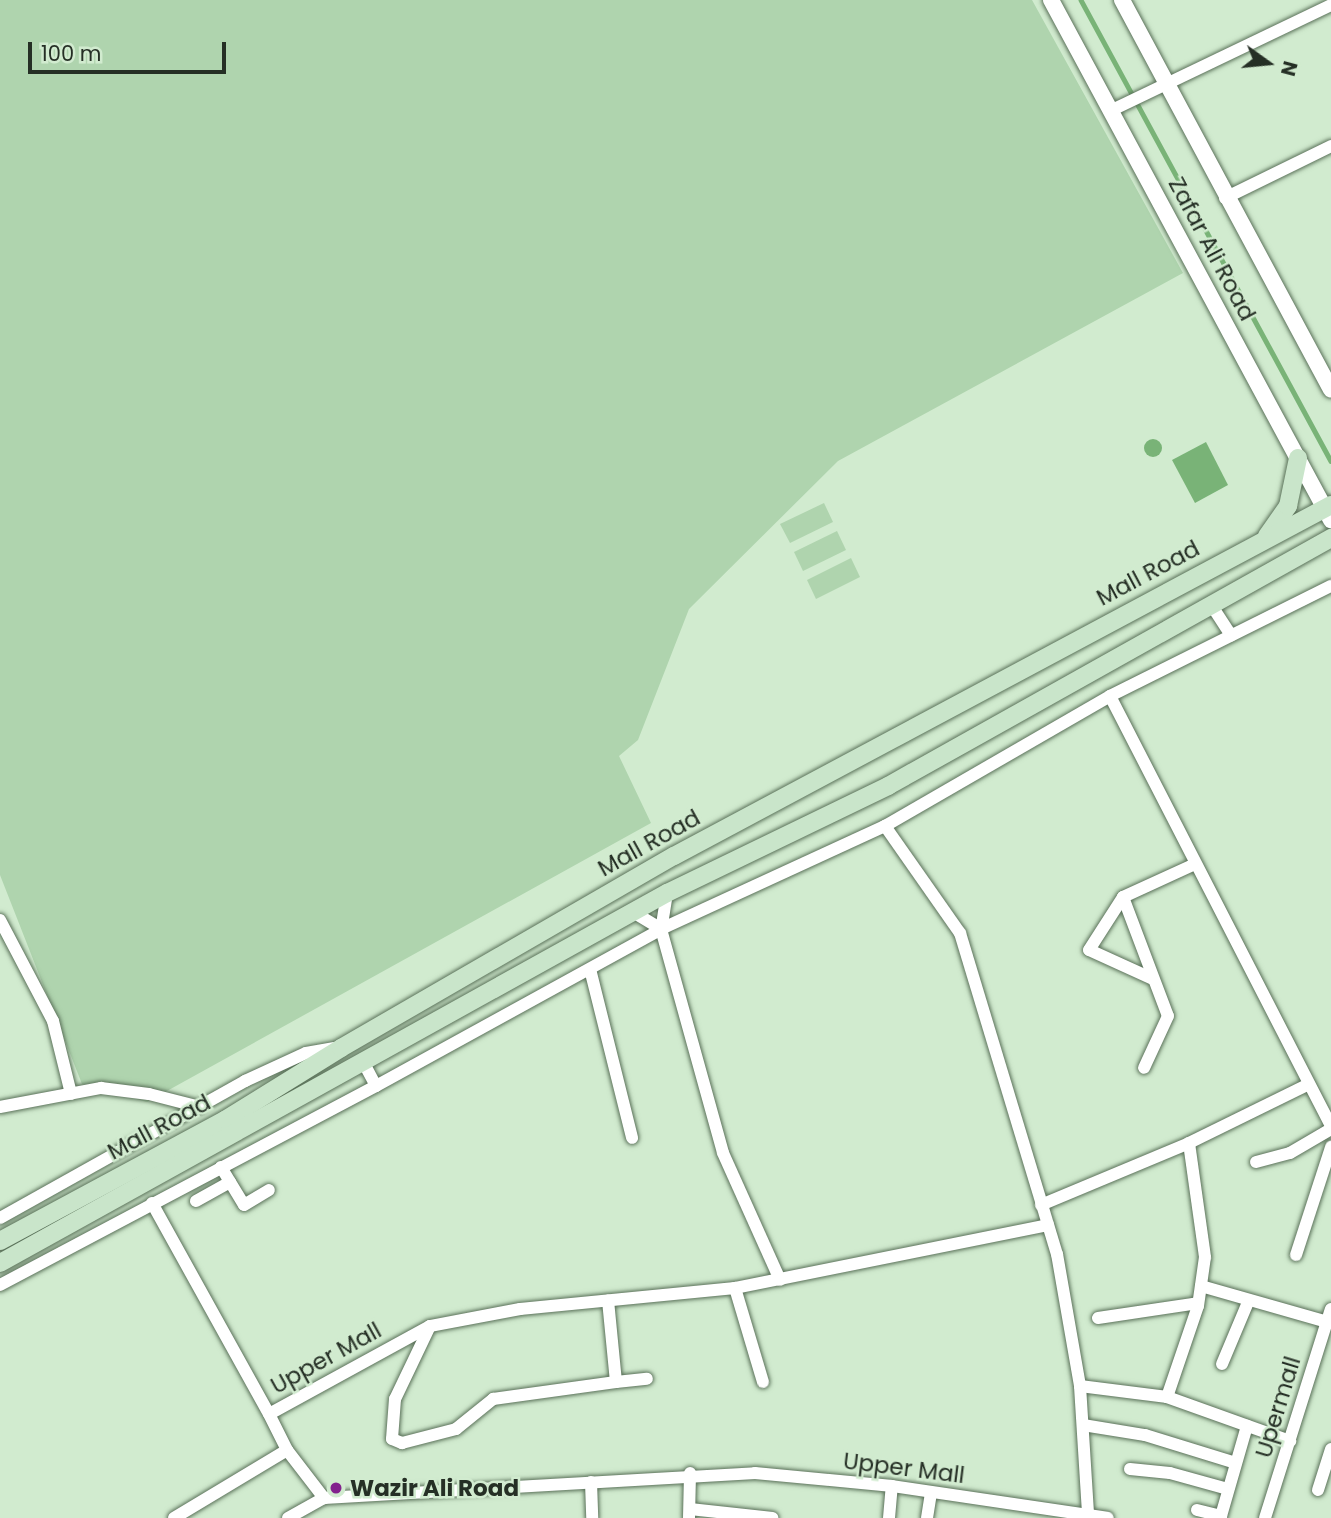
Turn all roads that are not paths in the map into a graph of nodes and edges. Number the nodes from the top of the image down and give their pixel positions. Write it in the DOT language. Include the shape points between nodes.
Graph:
graph roads {
  1 [pos="1051,0"];
  2 [pos="1122,0"];
  3 [pos="1331,5"];
  4 [pos="1161,90"];
  5 [pos="1118,107"];
  6 [pos="1331,146"];
  7 [pos="1225,198"];
  8 [pos="1331,389"];
  9 [pos="1298,458"];
  10 [pos="1329,511"];
  11 [pos="1331,538"];
  12 [pos="1265,539"];
  13 [pos="1331,586"];
  14 [pos="1212,606"];
  15 [pos="1231,635"];
  16 [pos="1110,696"];
  17 [pos="885,825"];
  18 [pos="1195,863"];
  19 [pos="667,893"];
  20 [pos="1123,897"];
  21 [pos="633,912"];
  22 [pos="0,920"];
  23 [pos="661,929"];
  24 [pos="590,969"];
  25 [pos="1153,979"];
  26 [pos="341,1048"];
  27 [pos="363,1062"];
  28 [pos="1144,1068"];
  29 [pos="1307,1085"];
  30 [pos="376,1086"];
  31 [pos="71,1094"];
  32 [pos="0,1107"];
  33 [pos="200,1107"];
  34 [pos="1331,1128"];
  35 [pos="632,1138"];
  36 [pos="1189,1143"];
  37 [pos="1331,1147"];
  38 [pos="1256,1162"];
  39 [pos="221,1167"];
  40 [pos="230,1182"];
  41 [pos="270,1190"];
  42 [pos="196,1201"];
  43 [pos="152,1203"];
  44 [pos="1041,1205"];
  45 [pos="0,1219"];
  46 [pos="1048,1225"];
  47 [pos="0,1241"];
  48 [pos="1296,1255"];
  49 [pos="0,1263"];
  50 [pos="779,1280"];
  51 [pos="0,1285"];
  52 [pos="1201,1286"];
  53 [pos="735,1288"];
  54 [pos="608,1300"];
  55 [pos="1248,1302"];
  56 [pos="1198,1303"];
  57 [pos="1329,1316"];
  58 [pos="1098,1318"];
  59 [pos="430,1326"];
  60 [pos="1223,1364"];
  61 [pos="647,1379"];
  62 [pos="616,1382"];
  63 [pos="763,1382"];
  64 [pos="1080,1386"];
  65 [pos="1167,1397"];
  66 [pos="269,1414"];
  67 [pos="1083,1425"];
  68 [pos="1247,1426"];
  69 [pos="1290,1441"];
  70 [pos="1331,1449"];
  71 [pos="287,1450"];
  72 [pos="1236,1462"];
  73 [pos="1130,1469"];
  74 [pos="690,1474"];
  75 [pos="592,1482"];
  76 [pos="892,1486"];
  77 [pos="1228,1489"];
  78 [pos="1318,1490"];
  79 [pos="931,1492"];
  80 [pos="324,1498"];
  81 [pos="1196,1510"];
  82 [pos="689,1514"];
  83 [pos="1088,1514"];
  84 [pos="174,1518"];
  85 [pos="288,1518"];
  86 [pos="592,1518"];
  87 [pos="773,1518"];
  88 [pos="889,1518"];
  89 [pos="927,1518"];
  90 [pos="1108,1518"];
  91 [pos="1265,1518"];
  1 -- 5 [label="street, Zafar Ali Road"];
  2 -- 4 [label="street, Zafar Ali Road"];
  3 -- 4 [label="street"];
  4 -- 5 [label="street"];
  4 -- 7 [label="street, Zafar Ali Road"];
  5 -- 9 [label="street, Zafar Ali Road"];
  6 -- 7 [label="street"];
  7 -- 8 [label="street, Zafar Ali Road"];
  9 -- 10 [label="street, Zafar Ali Road"];
  9 -- 12 [label="main road" via="1287,506"];
  10 -- 12 [label="main road, Mall Road"];
  11 -- 14 [label="main road, Mall Road"];
  12 -- 26 [label="main road, Mall Road" via="674,856"];
  13 -- 15 [label="street"];
  14 -- 15 [label="street"];
  14 -- 19 [label="main road, Mall Road" via="888,786"];
  15 -- 16 [label="street"];
  16 -- 17 [label="street"];
  16 -- 18 [label="street"];
  17 -- 23 [label="street"];
  17 -- 44 [label="street" via="960,933"];
  18 -- 20 [label="street"];
  18 -- 29 [label="street"];
  19 -- 21 [label="main road, Mall Road"];
  19 -- 23 [label="street"];
  20 -- 25 [label="street"];
  20 -- 25 [label="street" via="1089,950"];
  21 -- 23 [label="street"];
  21 -- 27 [label="main road, Mall Road"];
  22 -- 31 [label="street" via="53,1021"];
  23 -- 24 [label="street"];
  23 -- 50 [label="street" via="723,1153"];
  24 -- 30 [label="street"];
  24 -- 35 [label="street"];
  25 -- 28 [label="street" via="1168,1016"];
  26 -- 33 [label="street" via="282,1062"];
  26 -- 47 [label="main road, Mall Road" via="225,1120"];
  27 -- 30 [label="street"];
  27 -- 49 [label="main road, Mall Road"];
  29 -- 34 [label="street"];
  29 -- 36 [label="street"];
  30 -- 39 [label="street"];
  31 -- 32 [label="street"];
  31 -- 33 [label="street" via="113,1090"];
  33 -- 45 [label="street"];
  34 -- 38 [label="street" via="1290,1153"];
  36 -- 44 [label="street"];
  36 -- 52 [label="street" via="1205,1257"];
  37 -- 48 [label="street"];
  39 -- 40 [label="street"];
  39 -- 43 [label="street"];
  40 -- 41 [label="street" via="244,1205"];
  40 -- 42 [label="street"];
  43 -- 51 [label="street"];
  43 -- 66 [label="street"];
  44 -- 46 [label="street"];
  46 -- 50 [label="street, Upper Mall"];
  46 -- 64 [label="street"];
  50 -- 53 [label="street, Upper Mall"];
  52 -- 55 [label="street"];
  52 -- 56 [label="street"];
  53 -- 54 [label="street, Upper Mall"];
  53 -- 63 [label="street"];
  54 -- 59 [label="street, Upper Mall" via="520,1309"];
  54 -- 62 [label="street"];
  55 -- 57 [label="street"];
  55 -- 60 [label="street"];
  56 -- 58 [label="street"];
  56 -- 65 [label="street"];
  57 -- 69 [label="street, Upermall"];
  59 -- 62 [label="street" via="395,1399 391,1432 397,1441 456,1429 493,1399"];
  59 -- 66 [label="street, Upper Mall"];
  61 -- 62 [label="street"];
  64 -- 65 [label="street"];
  64 -- 67 [label="street"];
  65 -- 68 [label="street"];
  66 -- 71 [label="street, Upper Mall"];
  67 -- 72 [label="street" via="1144,1436"];
  67 -- 83 [label="street"];
  68 -- 69 [label="street"];
  68 -- 72 [label="street"];
  69 -- 91 [label="street, Upermall"];
  70 -- 78 [label="street"];
  71 -- 80 [label="street, Upper Mall"];
  71 -- 84 [label="street"];
  72 -- 77 [label="street"];
  73 -- 77 [label="street" via="1170,1473"];
  74 -- 75 [label="street, Upper Mall"];
  74 -- 76 [label="street, Upper Mall" via="755,1473"];
  74 -- 82 [label="street"];
  75 -- 80 [label="street, Upper Mall"];
  75 -- 86 [label="street"];
  76 -- 79 [label="street, Upper Mall"];
  76 -- 88 [label="street"];
  77 -- 81 [label="street" via="1220,1516"];
  79 -- 83 [label="street, Upper Mall"];
  79 -- 89 [label="street"];
  80 -- 85 [label="street"];
  82 -- 87 [label="street"];
  83 -- 90 [label="street, Upper Mall"];
}
